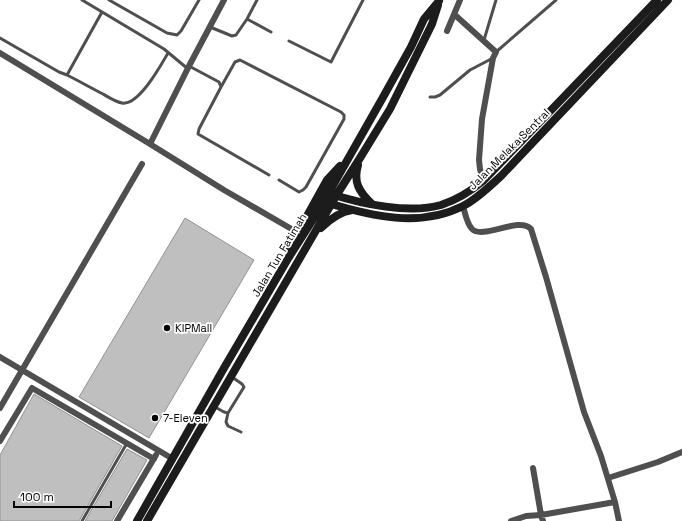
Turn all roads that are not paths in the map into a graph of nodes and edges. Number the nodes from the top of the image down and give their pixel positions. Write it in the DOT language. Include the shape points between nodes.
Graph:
graph roads {
  1 [pos="82,0"];
  2 [pos="109,0"];
  3 [pos="199,0"];
  4 [pos="224,0"];
  5 [pos="257,0"];
  6 [pos="363,0"];
  7 [pos="439,0"];
  8 [pos="460,0"];
  9 [pos="496,0"];
  10 [pos="556,0"];
  11 [pos="657,0"];
  12 [pos="668,0"];
  13 [pos="102,12"];
  14 [pos="454,15"];
  15 [pos="247,19"];
  16 [pos="210,27"];
  17 [pos="271,32"];
  18 [pos="447,32"];
  19 [pos="0,38"];
  20 [pos="484,40"];
  21 [pos="289,41"];
  22 [pos="496,52"];
  23 [pos="0,53"];
  24 [pos="168,53"];
  25 [pos="493,58"];
  26 [pos="189,67"];
  27 [pos="67,75"];
  28 [pos="222,87"];
  29 [pos="430,96"];
  30 [pos="150,144"];
  31 [pos="360,158"];
  32 [pos="345,162"];
  33 [pos="142,164"];
  34 [pos="269,175"];
  35 [pos="279,180"];
  36 [pos="483,181"];
  37 [pos="332,194"];
  38 [pos="327,203"];
  39 [pos="373,205"];
  40 [pos="463,206"];
  41 [pos="355,210"];
  42 [pos="295,231"];
  43 [pos="312,237"];
  44 [pos="289,257"];
  45 [pos="0,357"];
  46 [pos="22,370"];
  47 [pos="231,376"];
  48 [pos="214,406"];
  49 [pos="0,408"];
  50 [pos="228,413"];
  51 [pos="241,432"];
  52 [pos="0,441"];
  53 [pos="127,443"];
  54 [pos="159,450"];
  55 [pos="682,452"];
  56 [pos="154,459"];
  57 [pos="174,459"];
  58 [pos="533,468"];
  59 [pos="608,478"];
  60 [pos="615,502"];
  61 [pos="542,518"];
  62 [pos="82,521"];
  63 [pos="117,521"];
  64 [pos="138,521"];
  65 [pos="147,521"];
  66 [pos="511,521"];
  67 [pos="619,521"];
  1 -- 13 [label="lane"];
  2 -- 3 [label="lane" via="167,33 177,35"];
  4 -- 16 [label="street"];
  5 -- 15 [label="lane"];
  6 -- 21 [label="lane" via="331,62"];
  7 -- 31 [label="main road, Jalan Tun Fatimah" via="432,24 390,109"];
  7 -- 32 [label="main road, Jalan Tun Fatimah" via="424,19 411,47"];
  8 -- 14 [label="street"];
  9 -- 20 [label="lane"];
  10 -- 22 [label="lane"];
  11 -- 36 [label="main road, Jalan Melaka Sentral"];
  12 -- 40 [label="main road, Jalan Melaka Sentral" via="501,176"];
  13 -- 24 [label="lane"];
  13 -- 27 [label="lane"];
  14 -- 18 [label="street"];
  14 -- 20 [label="street"];
  15 -- 16 [label="lane" via="236,35 232,36"];
  15 -- 17 [label="lane"];
  16 -- 26 [label="street"];
  19 -- 27 [label="lane"];
  20 -- 22 [label="street"];
  22 -- 25 [label="street"];
  23 -- 30 [label="street"];
  24 -- 26 [label="lane"];
  24 -- 27 [label="lane" via="150,82 136,98 127,103 108,97"];
  25 -- 29 [label="lane" via="470,70 440,95"];
  25 -- 36 [label="street" via="482,119 479,160"];
  26 -- 28 [label="lane" via="219,82"];
  26 -- 30 [label="street"];
  28 -- 34 [label="lane" via="198,134"];
  28 -- 35 [label="lane" via="235,62 240,60 344,115 306,187 299,192"];
  30 -- 42 [label="street"];
  31 -- 37 [label="main road, Jalan Tun Fatimah"];
  31 -- 39 [label="main road" via="357,184 360,192"];
  32 -- 37 [label="main road, Jalan Tun Fatimah"];
  32 -- 42 [label="main road" via="327,180 302,226"];
  33 -- 46 [label="street"];
  36 -- 39 [label="main road, Jalan Melaka Sentral" via="455,200 441,205 395,208"];
  37 -- 38 [label="main road, Jalan Tun Fatimah"];
  37 -- 39 [label="main road, Jalan Melaka Sentral"];
  38 -- 41 [label="main road, Jalan Melaka Sentral"];
  38 -- 43 [label="main road, Jalan Tun Fatimah"];
  38 -- 44 [label="main road, Jalan Tun Fatimah"];
  40 -- 41 [label="main road, Jalan Melaka Sentral" via="447,213 415,218 382,216"];
  40 -- 59 [label="street" via="472,229 477,232 523,225 531,229 584,412"];
  41 -- 43 [label="main road" via="341,212"];
  42 -- 44 [label="main road" via="295,238 289,248"];
  43 -- 47 [label="main road, Jalan Tun Fatimah"];
  44 -- 57 [label="main road, Jalan Tun Fatimah"];
  45 -- 46 [label="street"];
  46 -- 49 [label="street"];
  46 -- 54 [label="street"];
  47 -- 48 [label="main road, Jalan Tun Fatimah"];
  47 -- 50 [label="lane" via="244,387"];
  48 -- 50 [label="lane"];
  48 -- 65 [label="main road, Jalan Tun Fatimah"];
  50 -- 51 [label="lane" via="228,426"];
  52 -- 53 [label="street" via="32,388"];
  53 -- 56 [label="street"];
  53 -- 62 [label="lane"];
  54 -- 56 [label="street"];
  54 -- 57 [label="street"];
  55 -- 59 [label="street"];
  56 -- 63 [label="street"];
  57 -- 64 [label="main road, Jalan Tun Fatimah"];
  58 -- 61 [label="street"];
  59 -- 60 [label="street"];
  60 -- 61 [label="street"];
  60 -- 67 [label="street"];
  61 -- 66 [label="street" via="526,516"];
}
